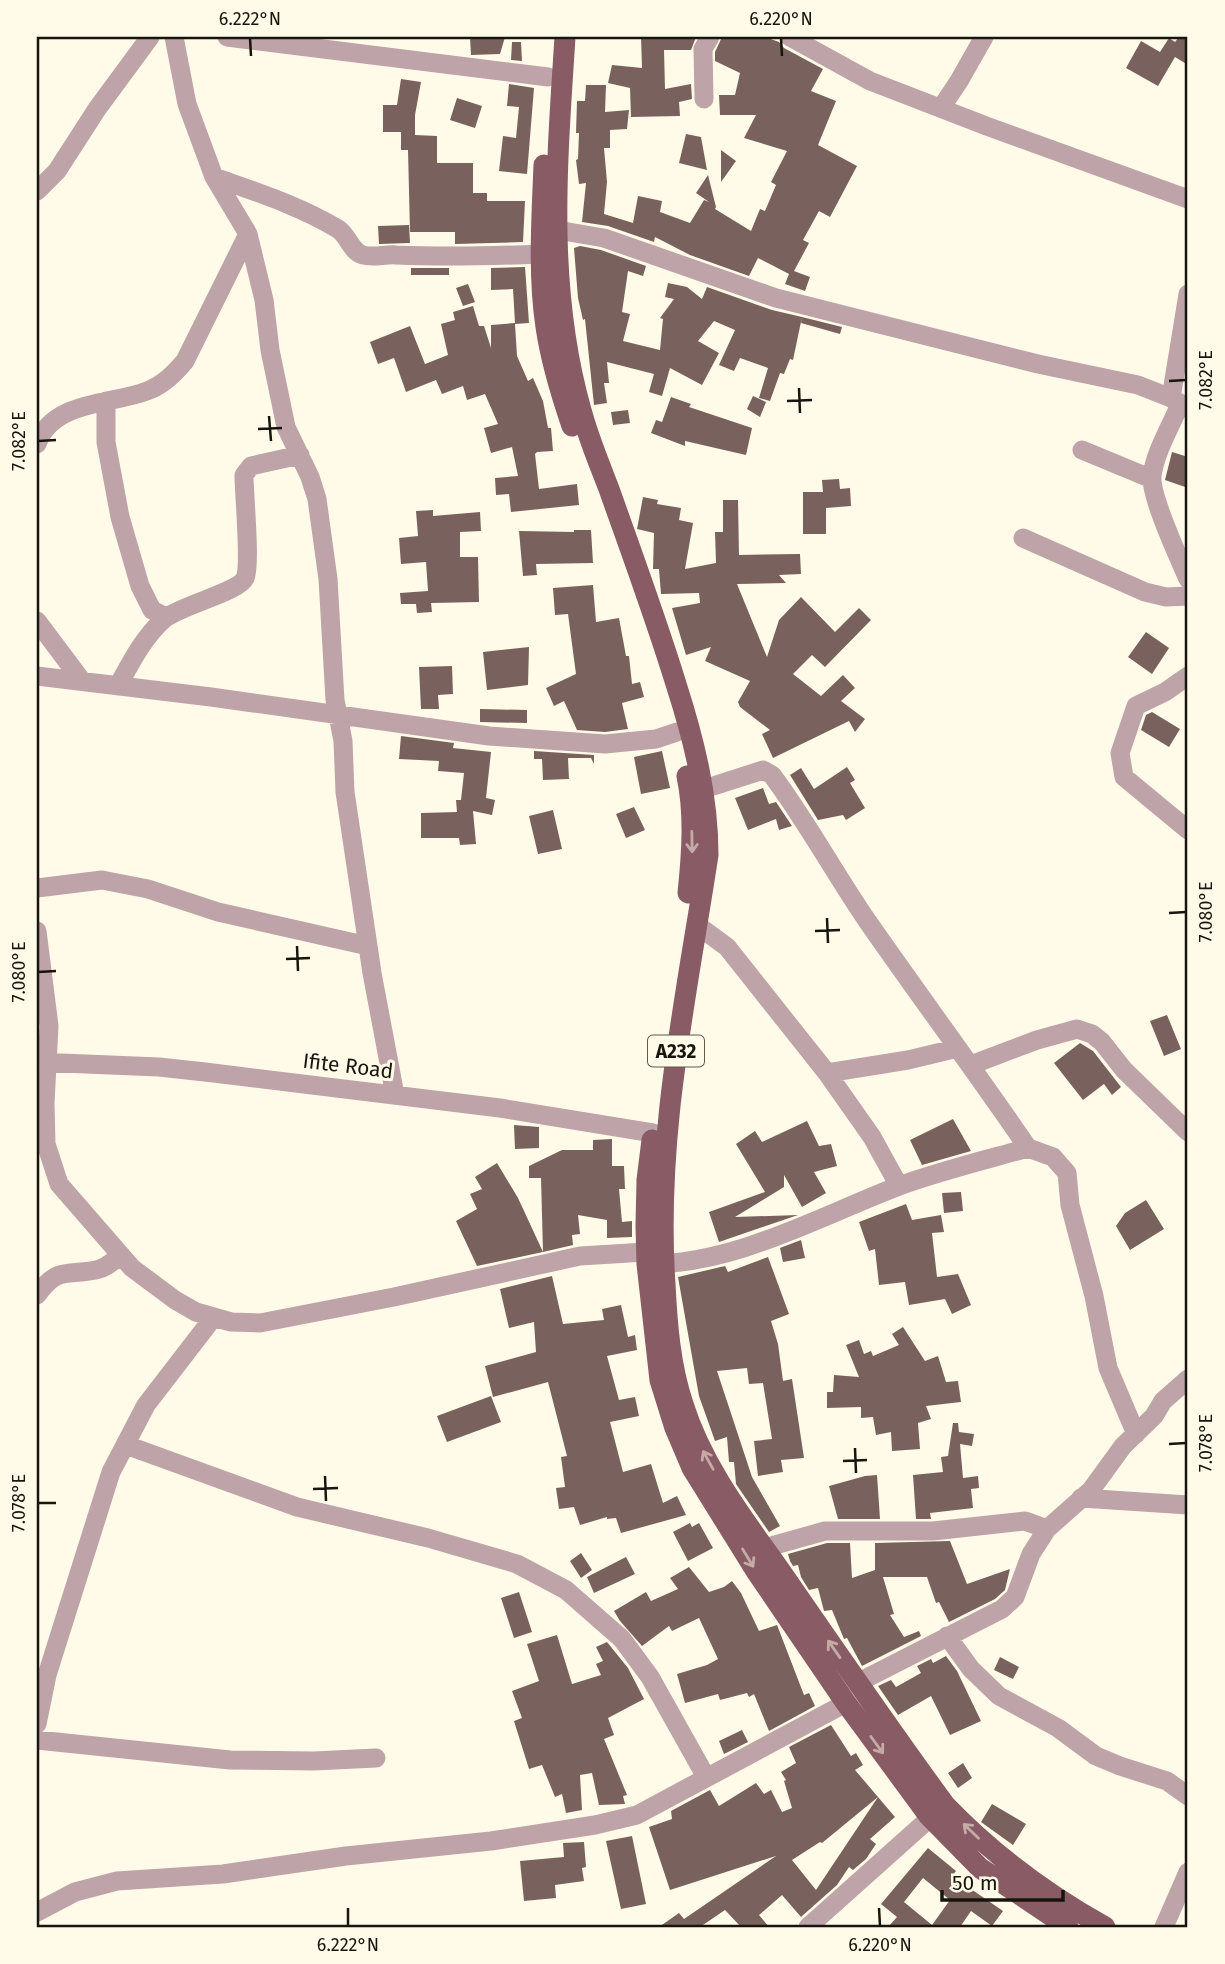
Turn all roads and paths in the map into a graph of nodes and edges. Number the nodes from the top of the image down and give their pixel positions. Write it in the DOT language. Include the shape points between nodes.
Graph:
graph roads {
  1 [pos="150,37"];
  2 [pos="174,37"];
  3 [pos="227,37"];
  4 [pos="550,37"];
  5 [pos="565,37"];
  6 [pos="710,37"];
  7 [pos="790,37"];
  8 [pos="984,37"];
  9 [pos="345,44"];
  10 [pos="548,77"];
  11 [pos="704,99"];
  12 [pos="941,108"];
  13 [pos="214,177"];
  14 [pos="37,191"];
  15 [pos="1188,199"];
  16 [pos="557,230"];
  17 [pos="248,234"];
  18 [pos="541,254"];
  19 [pos="1188,294"];
  20 [pos="106,401"];
  21 [pos="1180,403"];
  22 [pos="37,444"];
  23 [pos="1082,450"];
  24 [pos="300,455"];
  25 [pos="1152,479"];
  26 [pos="1023,538"];
  27 [pos="1188,579"];
  28 [pos="1188,596"];
  29 [pos="166,617"];
  30 [pos="37,621"];
  31 [pos="37,676"];
  32 [pos="1188,676"];
  33 [pos="82,681"];
  34 [pos="118,686"];
  35 [pos="337,714"];
  36 [pos="677,732"];
  37 [pos="704,789"];
  38 [pos="1188,830"];
  39 [pos="37,888"];
  40 [pos="697,925"];
  41 [pos="37,931"];
  42 [pos="368,946"];
  43 [pos="958,1048"];
  44 [pos="42,1062"];
  45 [pos="971,1065"];
  46 [pos="827,1073"];
  47 [pos="395,1095"];
  48 [pos="1186,1125"];
  49 [pos="653,1133"];
  50 [pos="1028,1148"];
  51 [pos="899,1186"];
  52 [pos="121,1255"];
  53 [pos="655,1258"];
  54 [pos="37,1295"];
  55 [pos="213,1318"];
  56 [pos="1188,1379"];
  57 [pos="1136,1434"];
  58 [pos="125,1445"];
  59 [pos="1082,1498"];
  60 [pos="1188,1505"];
  61 [pos="1047,1529"];
  62 [pos="764,1548"];
  63 [pos="947,1636"];
  64 [pos="857,1683"];
  65 [pos="846,1703"];
  66 [pos="37,1724"];
  67 [pos="37,1740"];
  68 [pos="376,1758"];
  69 [pos="706,1777"];
  70 [pos="1188,1796"];
  71 [pos="937,1810"];
  72 [pos="1188,1872"];
  73 [pos="37,1912"];
  74 [pos="808,1927"];
  75 [pos="1068,1927"];
  76 [pos="1105,1927"];
  77 [pos="1164,1927"];
  1 -- 14 [label="street" via="57,172"];
  2 -- 13 [label="street" via="187,104"];
  3 -- 9 [label="street"];
  4 -- 10 [label="main road, A232"];
  5 -- 16 [label="main road, A232"];
  6 -- 11 [label="street" via="703,49"];
  7 -- 12 [label="street" via="870,80"];
  8 -- 12 [label="street"];
  9 -- 10 [label="street"];
  10 -- 18 [label="main road, A232"];
  12 -- 15 [label="street"];
  13 -- 17 [label="street"];
  13 -- 18 [label="street" via="336,228 365,256"];
  16 -- 21 [label="street" via="604,239 776,298 1138,385"];
  16 -- 37 [label="main road, A232" via="560,313 581,411 668,659"];
  17 -- 20 [label="street" via="185,361 171,378 147,391"];
  17 -- 24 [label="street" via="281,404"];
  18 -- 36 [label="main road, A232" via="545,326 564,403"];
  19 -- 21 [label="street"];
  20 -- 22 [label="street" via="51,422"];
  20 -- 29 [label="street" via="106,442 120,517 140,586 152,610"];
  21 -- 25 [label="street"];
  23 -- 25 [label="street"];
  24 -- 29 [label="street" via="251,466 244,475 248,557 241,585"];
  24 -- 35 [label="street" via="317,499 324,543"];
  25 -- 27 [label="street"];
  26 -- 28 [label="street" via="1145,592"];
  29 -- 34 [label="street" via="137,651"];
  30 -- 33 [label="street"];
  31 -- 33 [label="street"];
  32 -- 38 [label="street" via="1136,706 1120,754 1124,777"];
  33 -- 34 [label="street"];
  34 -- 35 [label="street"];
  35 -- 36 [label="street" via="489,736 605,744"];
  35 -- 42 [label="street"];
  36 -- 49 [label="main road, A232, one-way" via="690,790 692,858"];
  37 -- 40 [label="main road, A232" via="708,855"];
  37 -- 43 [label="street" via="764,770 772,775"];
  39 -- 42 [label="street" via="102,880"];
  40 -- 46 [label="street" via="727,947"];
  40 -- 53 [label="main road, A232" via="676,1050"];
  41 -- 44 [label="street" via="49,1026"];
  42 -- 47 [label="street"];
  43 -- 45 [label="street"];
  43 -- 46 [label="street"];
  44 -- 47 [label="street, Ifite Road" via="159,1067"];
  44 -- 52 [label="street" via="46,1143 59,1184"];
  45 -- 48 [label="street" via="1077,1029 1093,1034 1124,1070"];
  45 -- 50 [label="street"];
  46 -- 51 [label="street" via="872,1137"];
  47 -- 49 [label="street, Ifite Road"];
  49 -- 53 [label="main road, A232" via="647,1180"];
  50 -- 51 [label="street"];
  50 -- 57 [label="street" via="1053,1157 1067,1173 1070,1205 1108,1368"];
  51 -- 53 [label="street" via="715,1257"];
  52 -- 54 [label="street" via="99,1269 62,1273 48,1280"];
  52 -- 55 [label="street" via="175,1300"];
  53 -- 55 [label="street" via="580,1256 293,1318 260,1323"];
  62 -- 53 [label="main road, A232, one-way" via="740,1517 683,1406"];
  53 -- 65 [label="main road, A232, one-way" via="660,1380 692,1468"];
  55 -- 58 [label="street" via="146,1405"];
  56 -- 57 [label="street"];
  57 -- 59 [label="street"];
  58 -- 66 [label="street" via="111,1472 80,1567"];
  58 -- 69 [label="street" via="297,1507 517,1564 566,1590 622,1639 650,1677"];
  59 -- 60 [label="street"];
  59 -- 61 [label="street"];
  61 -- 62 [label="street" via="1024,1521 933,1531 825,1531"];
  61 -- 63 [label="street" via="1031,1554 1015,1597 1002,1609"];
  64 -- 62 [label="main road, A232, one-way"];
  63 -- 64 [label="street"];
  63 -- 70 [label="street" via="999,1696 1058,1728 1096,1756 1167,1782"];
  64 -- 71 [label="main road, A232"];
  65 -- 69 [label="street"];
  65 -- 71 [label="main road, A232, one-way"];
  67 -- 68 [label="street" via="230,1760"];
  69 -- 73 [label="street" via="637,1815 595,1825 223,1874 117,1881 75,1892"];
  71 -- 74 [label="street"];
  71 -- 75 [label="main road, A232" via="980,1867"];
  76 -- 71 [label="main road, A232, one-way" via="1051,1895"];
  72 -- 77 [label="street"];
}
